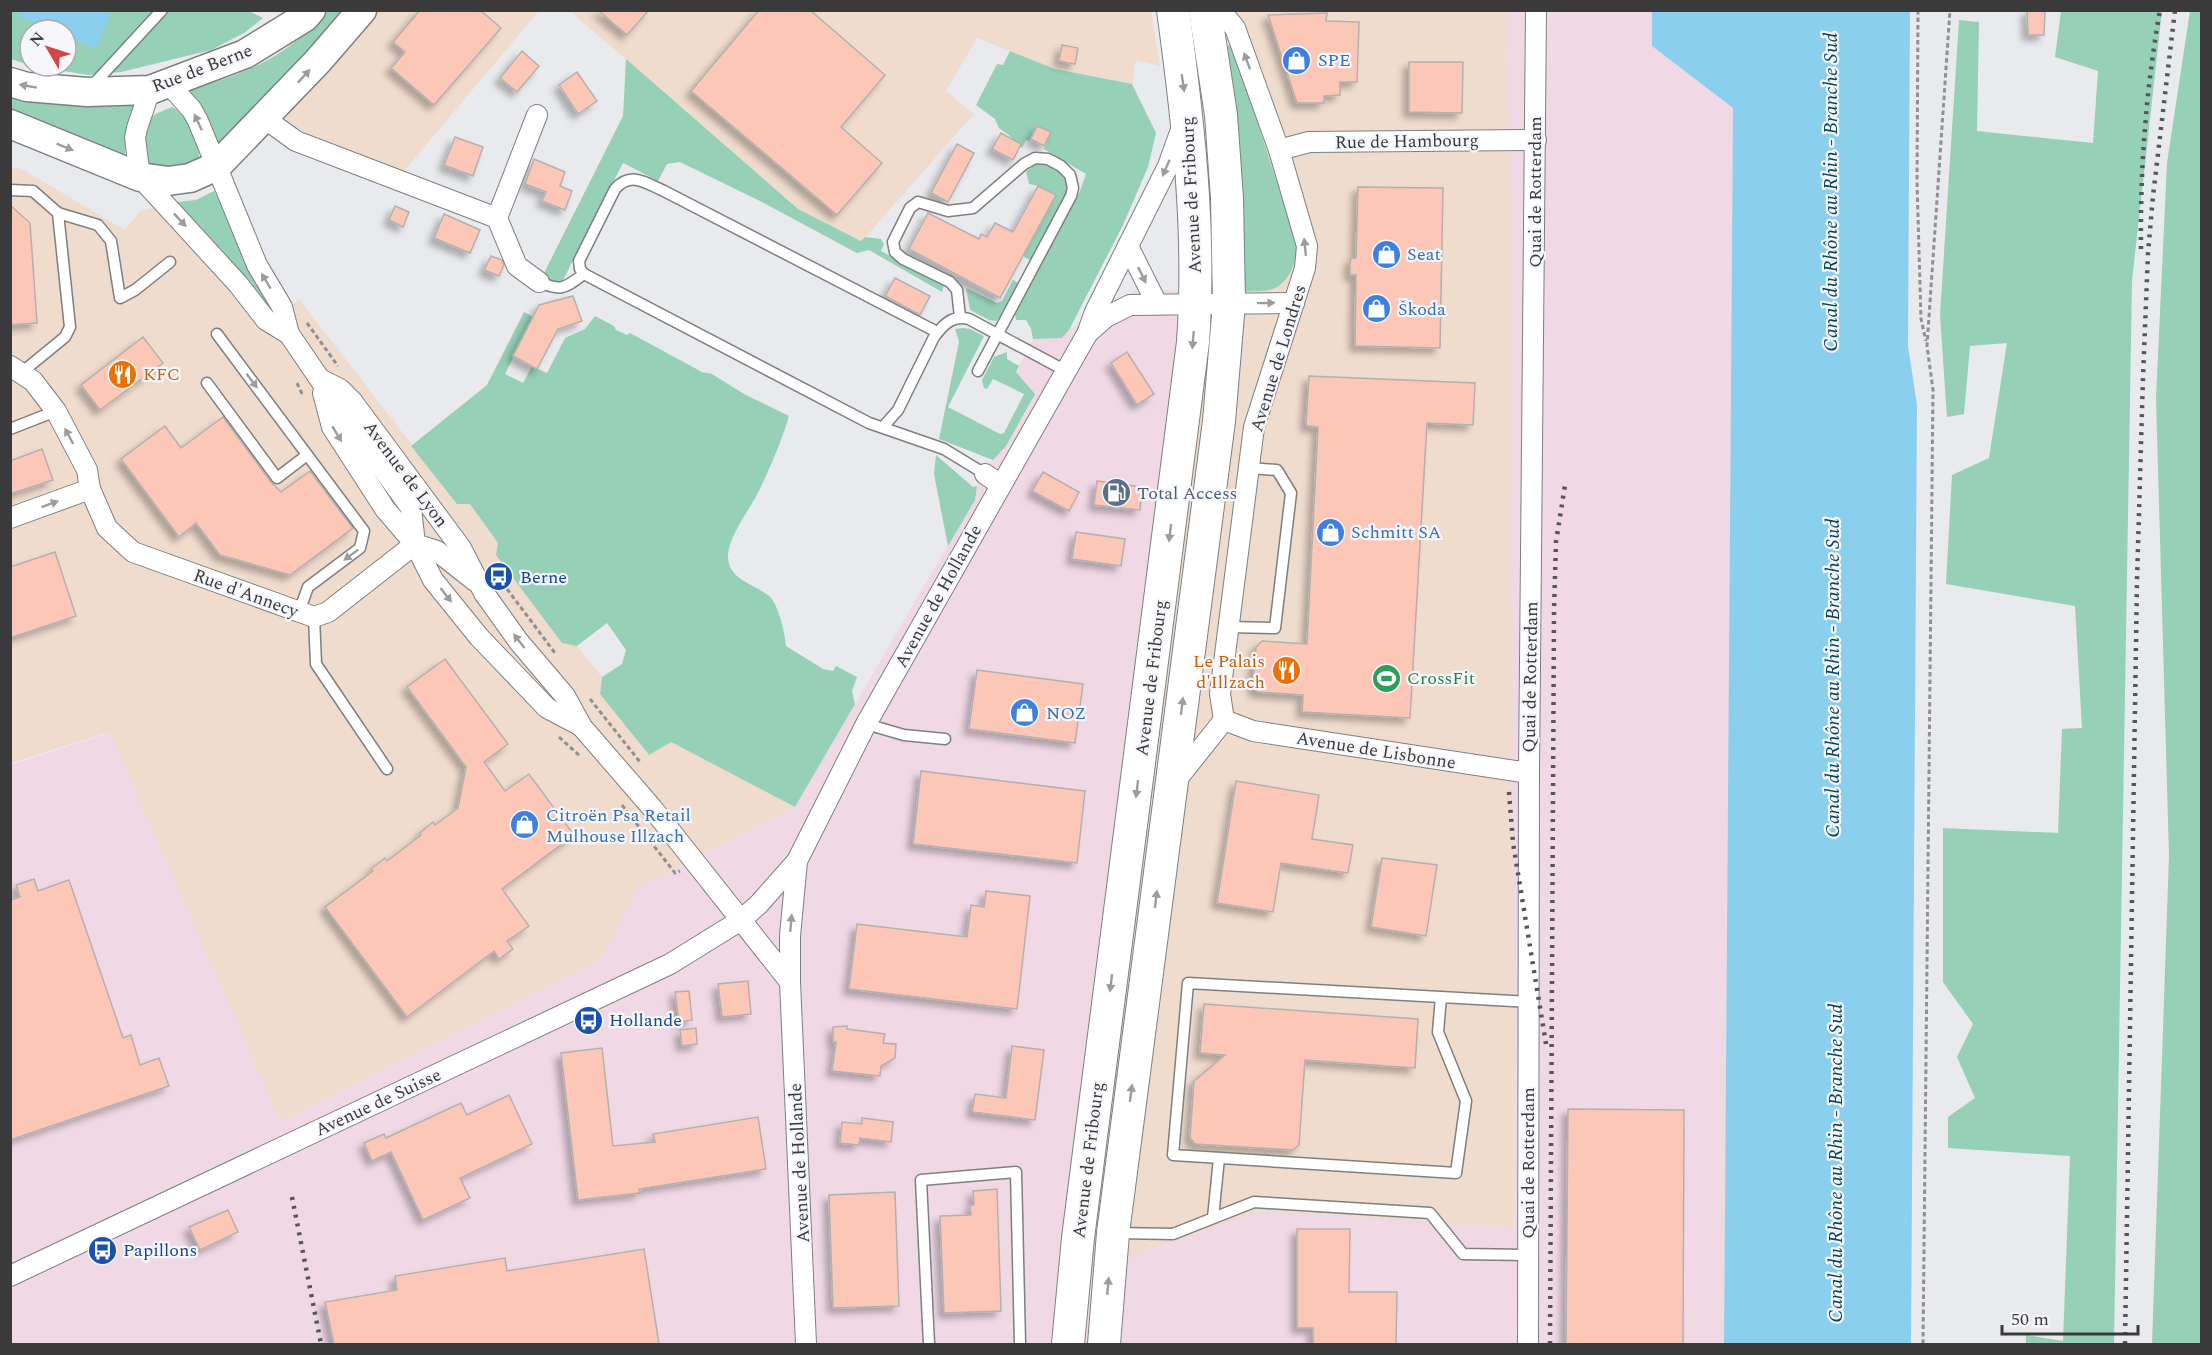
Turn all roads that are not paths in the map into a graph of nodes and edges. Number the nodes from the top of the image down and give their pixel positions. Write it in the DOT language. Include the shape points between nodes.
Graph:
graph roads {
  1 [pos="162,10"];
  2 [pos="311,10"];
  3 [pos="362,10"];
  4 [pos="1173,10"];
  5 [pos="1205,10"];
  6 [pos="1220,10"];
  7 [pos="1536,10"];
  8 [pos="10,82"];
  9 [pos="160,87"];
  10 [pos="87,92"];
  11 [pos="1187,114"];
  12 [pos="537,115"];
  13 [pos="264,118"];
  14 [pos="10,124"];
  15 [pos="1536,140"];
  16 [pos="1279,150"];
  17 [pos="217,166"];
  18 [pos="140,177"];
  19 [pos="10,190"];
  20 [pos="58,213"];
  21 [pos="497,218"];
  22 [pos="1128,246"];
  23 [pos="170,262"];
  24 [pos="584,274"];
  25 [pos="539,282"];
  26 [pos="1229,303"];
  27 [pos="1294,303"];
  28 [pos="1157,304"];
  29 [pos="1196,304"];
  30 [pos="960,317"];
  31 [pos="937,332"];
  32 [pos="218,334"];
  33 [pos="290,334"];
  34 [pos="997,334"];
  35 [pos="1087,334"];
  36 [pos="16,369"];
  37 [pos="978,371"];
  38 [pos="1066,371"];
  39 [pos="320,379"];
  40 [pos="207,383"];
  41 [pos="56,411"];
  42 [pos="883,427"];
  43 [pos="10,429"];
  44 [pos="308,455"];
  45 [pos="1249,468"];
  46 [pos="993,480"];
  47 [pos="90,489"];
  48 [pos="10,518"];
  49 [pos="415,544"];
  50 [pos="477,583"];
  51 [pos="306,614"];
  52 [pos="1229,627"];
  53 [pos="1224,720"];
  54 [pos="866,724"];
  55 [pos="582,726"];
  56 [pos="945,739"];
  57 [pos="387,769"];
  58 [pos="1529,773"];
  59 [pos="1171,786"];
  60 [pos="796,861"];
  61 [pos="741,920"];
  62 [pos="790,982"];
  63 [pos="1441,997"];
  64 [pos="1529,1002"];
  65 [pos="1219,1158"];
  66 [pos="1213,1218"];
  67 [pos="1113,1233"];
  68 [pos="1528,1255"];
  69 [pos="10,1276"];
  70 [pos="807,1344"];
  71 [pos="929,1344"];
  72 [pos="1020,1344"];
  73 [pos="1068,1344"];
  74 [pos="1104,1344"];
  75 [pos="1528,1344"];
  1 -- 10 [label="lane"];
  2 -- 9 [label="main road, Rue de Berne" via="245,54"];
  13 -- 3 [label="main road, one-way"];
  4 -- 11 [label="main road, Avenue de Fribourg, one-way"];
  5 -- 26 [label="main road, Avenue de Fribourg" via="1221,115"];
  16 -- 6 [label="street, Avenue de Londres, one-way" via="1235,28"];
  7 -- 15 [label="street, Quai de Rotterdam"];
  10 -- 8 [label="main road, Rue de Berne, one-way"];
  9 -- 10 [label="main road, Rue de Berne"];
  17 -- 9 [label="street, Avenue de Lyon, one-way" via="192,110"];
  9 -- 18 [label="street" via="136,128"];
  11 -- 22 [label="street, Avenue de Hollande, one-way" via="1168,165"];
  11 -- 29 [label="main road, Avenue de Fribourg"];
  12 -- 21 [label="street"];
  13 -- 17 [label="main road"];
  13 -- 21 [label="street" via="296,141"];
  14 -- 18 [label="main road, one-way"];
  15 -- 16 [label="street, Rue de Hambourg" via="1309,142"];
  15 -- 58 [label="street, Quai de Rotterdam"];
  27 -- 16 [label="street, Avenue de Londres, one-way" via="1307,246"];
  17 -- 18 [label="main road" via="190,178 168,181"];
  33 -- 17 [label="street, Avenue de Lyon, one-way" via="282,307 257,265"];
  18 -- 33 [label="street, Avenue de Lyon, one-way" via="266,320"];
  19 -- 20 [label="lane" via="33,191"];
  20 -- 23 [label="lane" via="98,225 111,241 120,298"];
  20 -- 36 [label="lane" via="70,327 65,337"];
  21 -- 25 [label="street" via="518,266"];
  22 -- 28 [label="street, one-way"];
  22 -- 35 [label="street, Avenue de Hollande"];
  24 -- 25 [label="lane" via="557,289"];
  24 -- 31 [label="lane" via="580,269 582,255 615,189 628,179 638,180"];
  24 -- 42 [label="lane" via="868,423"];
  26 -- 27 [label="street, Avenue de Hollande, one-way"];
  26 -- 29 [label="street, Avenue de Hollande"];
  59 -- 26 [label="main road, Avenue de Fribourg, one-way" via="1219,421"];
  27 -- 45 [label="street, Avenue de Londres" via="1254,427"];
  28 -- 29 [label="street, Avenue de Hollande"];
  28 -- 35 [label="street, Avenue de Hollande" via="1120,309"];
  29 -- 73 [label="main road, Avenue de Fribourg, one-way" via="1175,499 1078,1238"];
  30 -- 31 [label="lane"];
  30 -- 34 [label="lane"];
  30 -- 34 [label="lane" via="957,290 950,282 896,252 893,242 910,208 918,202 948,212 973,207 1024,164 1035,158 1048,159 1071,175 1071,196"];
  31 -- 42 [label="lane" via="898,410"];
  32 -- 44 [label="lane, one-way"];
  33 -- 39 [label="street, Avenue de Lyon"];
  34 -- 37 [label="lane"];
  34 -- 38 [label="lane"];
  35 -- 38 [label="street, Avenue de Hollande"];
  36 -- 41 [label="street, Rue d'Annecy" via="33,381"];
  38 -- 46 [label="street, Avenue de Hollande"];
  39 -- 49 [label="street, Avenue de Lyon" via="332,427 385,509"];
  39 -- 50 [label="street, Avenue de Lyon" via="340,389 352,401 461,548"];
  40 -- 44 [label="lane" via="278,478"];
  41 -- 43 [label="lane"];
  47 -- 41 [label="street, Rue d'Annecy, one-way" via="87,470"];
  42 -- 46 [label="lane" via="944,450"];
  44 -- 51 [label="lane, one-way" via="364,531 360,548 308,587"];
  45 -- 52 [label="street, Avenue de Londres"];
  45 -- 52 [label="lane" via="1277,470 1292,494 1275,628"];
  46 -- 54 [label="street, Avenue de Hollande"];
  48 -- 47 [label="street, one-way"];
  47 -- 51 [label="street, Rue d'Annecy" via="108,528 133,552"];
  49 -- 50 [label="street, Avenue de Lyon" via="437,552"];
  49 -- 51 [label="street, Rue d'Annecy" via="328,612"];
  49 -- 55 [label="street, Avenue de Lyon, one-way" via="433,580 479,637 547,708"];
  55 -- 50 [label="street, Avenue de Lyon, one-way" via="565,696 519,642"];
  51 -- 57 [label="lane" via="316,664"];
  52 -- 53 [label="street, Avenue de Londres" via="1220,694"];
  53 -- 58 [label="street, Avenue de Lisbonne" via="1253,731"];
  53 -- 59 [label="street"];
  54 -- 56 [label="lane" via="904,735"];
  54 -- 60 [label="street, Avenue de Hollande"];
  55 -- 61 [label="street, Avenue de Lyon"];
  58 -- 64 [label="street, Quai de Rotterdam"];
  67 -- 59 [label="main road, Avenue de Fribourg, one-way"];
  60 -- 61 [label="street, Avenue de Hollande"];
  62 -- 60 [label="street, Avenue de Hollande, one-way"];
  61 -- 62 [label="street"];
  61 -- 69 [label="street, Avenue de Suisse" via="670,964"];
  62 -- 70 [label="street, Avenue de Hollande"];
  63 -- 64 [label="lane"];
  63 -- 65 [label="lane" via="1438,1032 1467,1101 1456,1173"];
  63 -- 65 [label="lane" via="1188,983 1173,1155"];
  64 -- 68 [label="street, Quai de Rotterdam"];
  65 -- 66 [label="lane"];
  66 -- 67 [label="lane" via="1173,1234"];
  66 -- 68 [label="lane" via="1254,1202 1430,1213 1463,1254"];
  74 -- 67 [label="main road, Avenue de Fribourg, one-way"];
  68 -- 75 [label="street, Quai de Rotterdam"];
  71 -- 72 [label="lane" via="921,1180 1016,1172"];
}
